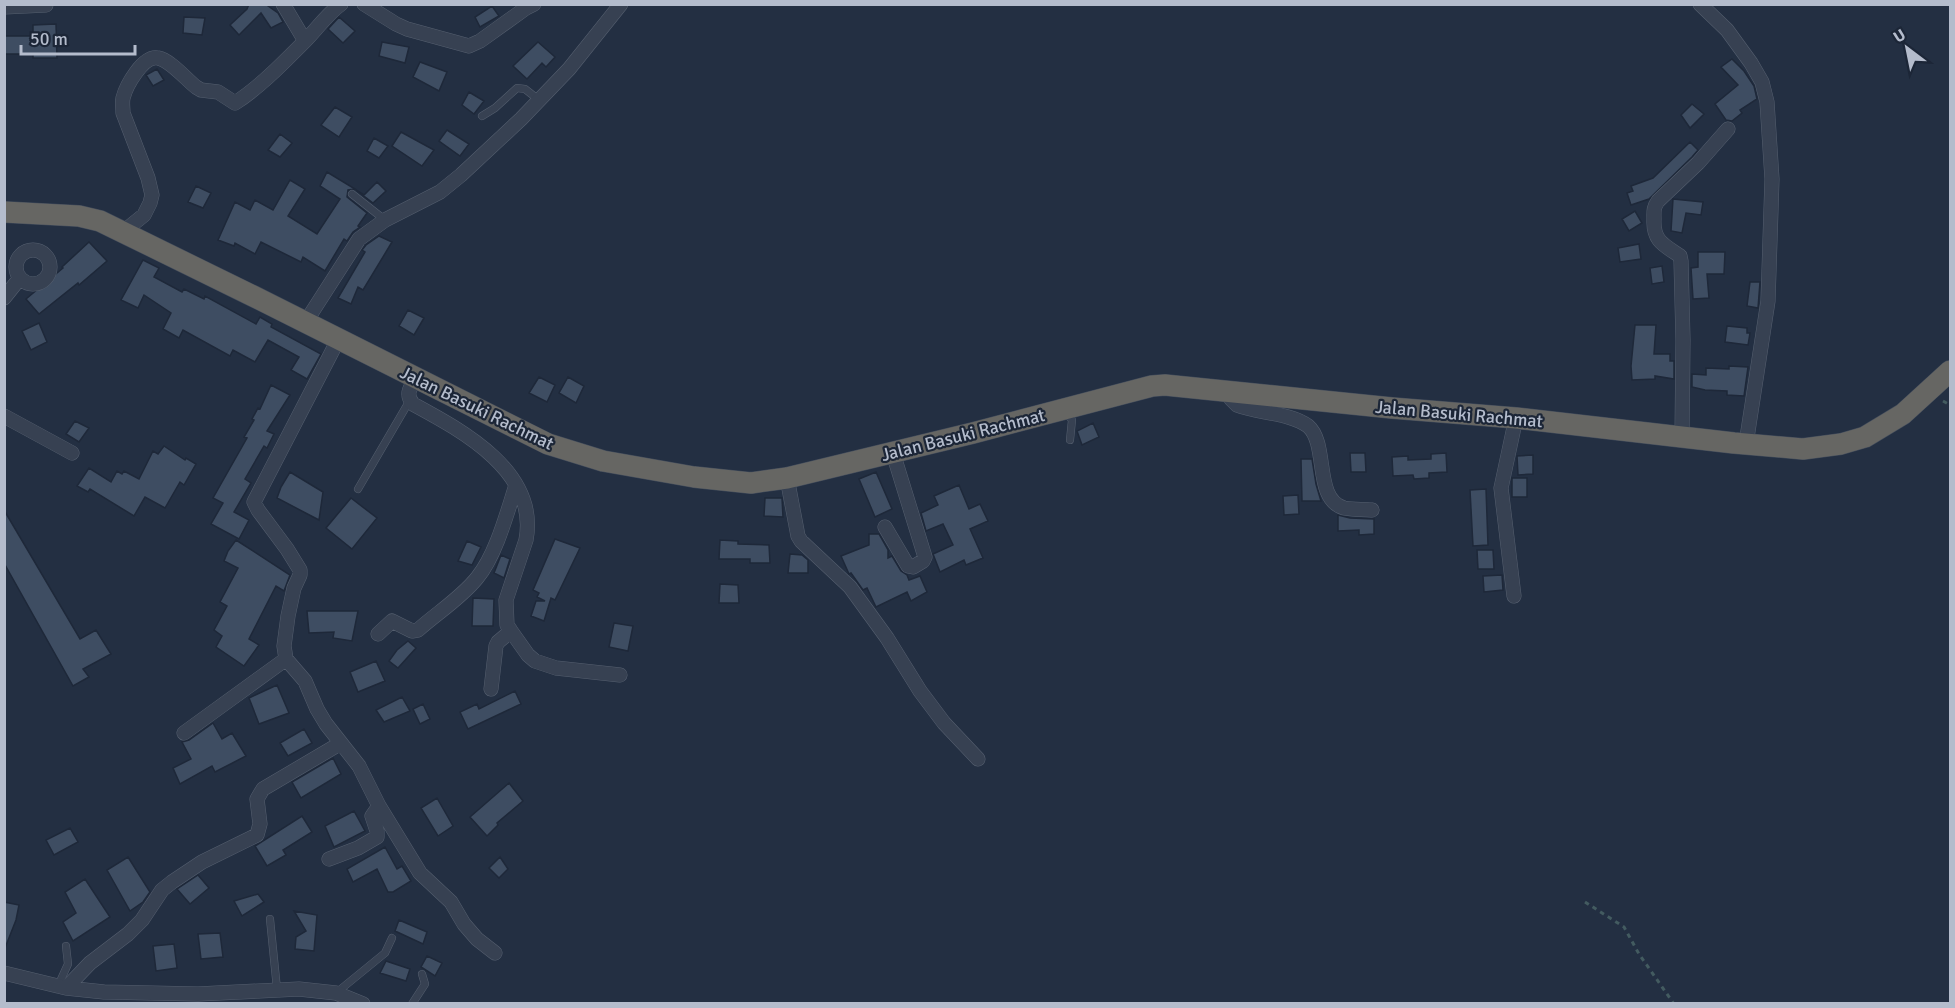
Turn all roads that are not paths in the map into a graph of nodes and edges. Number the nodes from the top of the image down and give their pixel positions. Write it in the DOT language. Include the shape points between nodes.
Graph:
graph roads {
  1 [pos="284,4"];
  2 [pos="341,4"];
  3 [pos="364,4"];
  4 [pos="534,4"];
  5 [pos="621,4"];
  6 [pos="1700,4"];
  7 [pos="46,5"];
  8 [pos="4,7"];
  9 [pos="305,41"];
  10 [pos="539,100"];
  11 [pos="482,116"];
  12 [pos="1728,129"];
  13 [pos="352,194"];
  14 [pos="5,213"];
  15 [pos="385,220"];
  16 [pos="123,232"];
  17 [pos="20,278"];
  18 [pos="4,298"];
  19 [pos="305,323"];
  20 [pos="338,340"];
  21 [pos="1950,371"];
  22 [pos="416,378"];
  23 [pos="1228,391"];
  24 [pos="410,400"];
  25 [pos="1064,409"];
  26 [pos="4,416"];
  27 [pos="1516,418"];
  28 [pos="1682,436"];
  29 [pos="1070,440"];
  30 [pos="1746,444"];
  31 [pos="72,453"];
  32 [pos="893,453"];
  33 [pos="787,478"];
  34 [pos="516,485"];
  35 [pos="358,489"];
  36 [pos="1372,510"];
  37 [pos="885,527"];
  38 [pos="1514,596"];
  39 [pos="510,631"];
  40 [pos="378,634"];
  41 [pos="286,659"];
  42 [pos="620,675"];
  43 [pos="491,689"];
  44 [pos="184,733"];
  45 [pos="341,743"];
  46 [pos="978,759"];
  47 [pos="379,806"];
  48 [pos="329,859"];
  49 [pos="270,919"];
  50 [pos="392,938"];
  51 [pos="66,945"];
  52 [pos="495,953"];
  53 [pos="4,973"];
  54 [pos="422,974"];
  55 [pos="62,987"];
  56 [pos="277,989"];
  57 [pos="336,993"];
  58 [pos="118,998"];
  59 [pos="363,1004"];
  60 [pos="412,1004"];
  1 -- 9 [label="street"];
  2 -- 9 [label="street"];
  3 -- 4 [label="street" via="407,30 469,46"];
  5 -- 10 [label="street"];
  6 -- 30 [label="street" via="1727,30 1751,63 1767,102 1772,178 1768,301"];
  7 -- 8 [label="street"];
  9 -- 16 [label="street" via="235,103 218,92 196,87 160,58 145,61 128,87 122,105 152,198 144,215"];
  10 -- 11 [label="lane" via="517,88"];
  10 -- 15 [label="street" via="452,183"];
  12 -- 28 [label="street" via="1654,209 1656,238 1680,256 1681,261"];
  13 -- 15 [label="lane"];
  14 -- 16 [label="highway, Jalan Basuki Rachmat" via="79,216"];
  15 -- 19 [label="street" via="354,246"];
  16 -- 19 [label="highway, Jalan Basuki Rachmat"];
  17 -- 18 [label="street"];
  19 -- 20 [label="highway, Jalan Basuki Rachmat"];
  20 -- 22 [label="highway, Jalan Basuki Rachmat"];
  20 -- 41 [label="street" via="254,502 300,570 288,616"];
  21 -- 30 [label="highway, Jalan Basuki Rachmat" via="1903,414 1865,437 1814,448"];
  22 -- 24 [label="street" via="409,390"];
  22 -- 33 [label="highway, Jalan Basuki Rachmat" via="575,454 708,480 751,483"];
  23 -- 25 [label="highway, Jalan Basuki Rachmat" via="1165,384"];
  23 -- 27 [label="highway, Jalan Basuki Rachmat"];
  23 -- 36 [label="street" via="1237,405 1310,428 1331,498 1343,507"];
  24 -- 34 [label="street" via="456,427 491,454"];
  24 -- 35 [label="lane"];
  25 -- 29 [label="lane" via="1072,420"];
  25 -- 32 [label="highway, Jalan Basuki Rachmat"];
  26 -- 31 [label="street"];
  27 -- 28 [label="highway, Jalan Basuki Rachmat"];
  27 -- 38 [label="street" via="1501,488"];
  28 -- 30 [label="highway, Jalan Basuki Rachmat"];
  32 -- 33 [label="highway, Jalan Basuki Rachmat"];
  32 -- 37 [label="street" via="923,561 908,566"];
  33 -- 46 [label="street" via="801,541 850,587 920,692"];
  34 -- 39 [label="street" via="526,506 528,530 507,600"];
  34 -- 40 [label="street" via="488,560 473,583 418,630 392,621"];
  39 -- 42 [label="street" via="535,661 556,668"];
  39 -- 43 [label="street" via="496,646"];
  41 -- 44 [label="street"];
  41 -- 45 [label="street" via="305,681 317,709"];
  45 -- 47 [label="street" via="359,766"];
  45 -- 55 [label="street" via="263,789 257,799 261,824 257,835 202,862 167,886 128,934"];
  47 -- 48 [label="street" via="372,816 377,837"];
  47 -- 52 [label="street" via="420,873 451,902 477,939"];
  49 -- 56 [label="lane"];
  50 -- 57 [label="lane" via="384,953"];
  51 -- 55 [label="lane" via="68,964"];
  53 -- 55 [label="street"];
  54 -- 60 [label="lane" via="425,984"];
  55 -- 58 [label="street"];
  56 -- 57 [label="street"];
  56 -- 58 [label="street"];
  57 -- 59 [label="street"];
}
